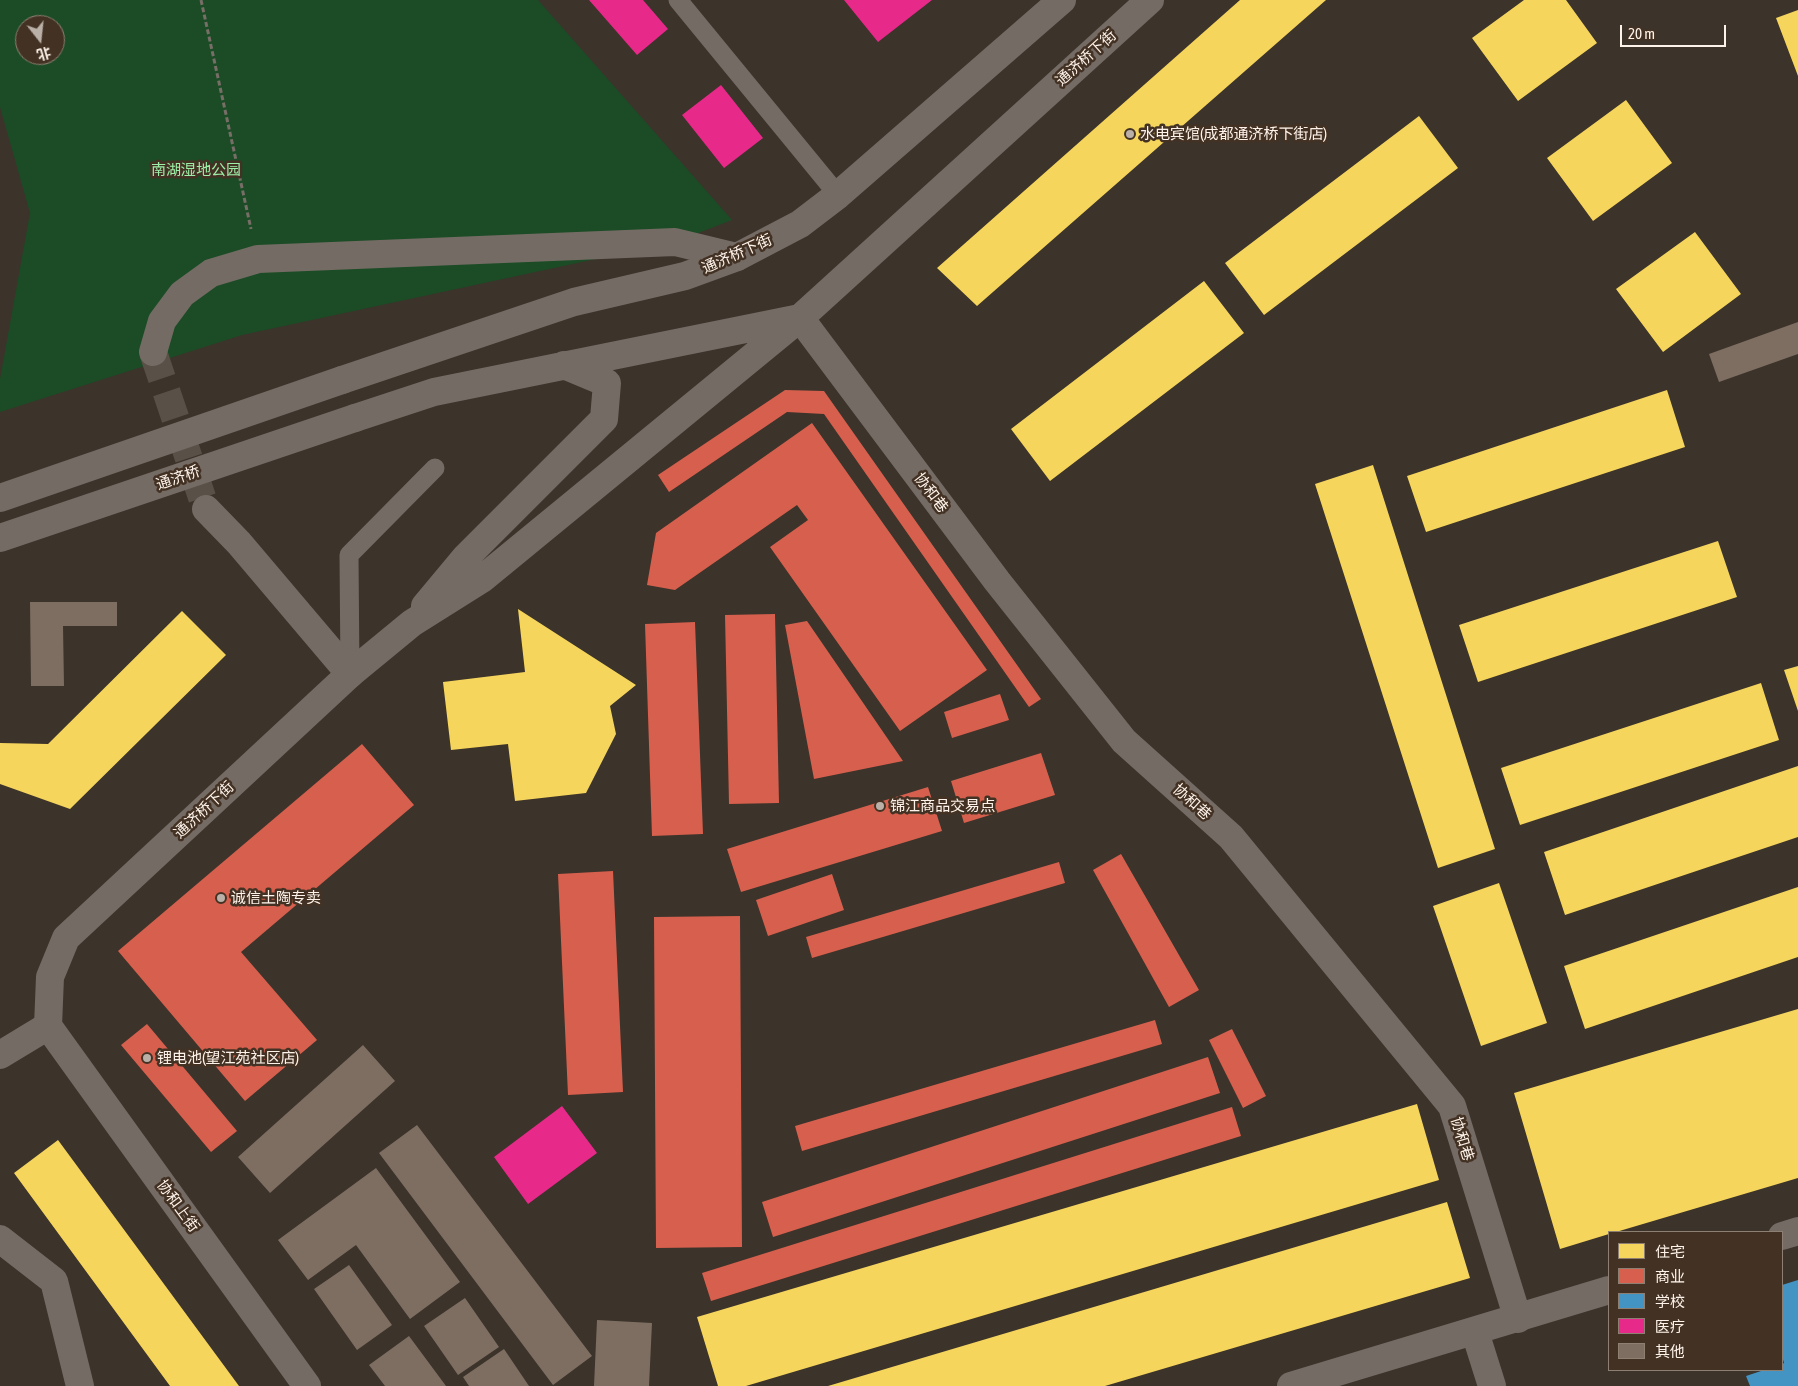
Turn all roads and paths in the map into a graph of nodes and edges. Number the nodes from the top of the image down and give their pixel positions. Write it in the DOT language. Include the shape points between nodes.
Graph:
graph roads {
  1 [pos="201,0"];
  2 [pos="678,0"];
  3 [pos="1062,0"];
  4 [pos="1150,0"];
  5 [pos="838,195"];
  6 [pos="258,258"];
  7 [pos="738,258"];
  8 [pos="800,318"];
  9 [pos="153,352"];
  10 [pos="564,365"];
  11 [pos="435,468"];
  12 [pos="0,498"];
  13 [pos="206,509"];
  14 [pos="0,538"];
  15 [pos="412,623"];
  16 [pos="350,674"];
  17 [pos="48,1026"];
  18 [pos="0,1055"];
  19 [pos="1798,1231"];
  20 [pos="1783,1236"];
  21 [pos="0,1239"];
  22 [pos="1608,1290"];
  23 [pos="1518,1319"];
  24 [pos="1476,1332"];
  25 [pos="80,1386"];
  26 [pos="307,1386"];
  27 [pos="1291,1386"];
  28 [pos="1492,1386"];
  1 -- 6 [label="path"];
  2 -- 5 [label="lane"];
  3 -- 5 [label="street, 通济桥下街"];
  4 -- 8 [label="street, 通济桥下街"];
  5 -- 7 [label="street, 通济桥下街" via="800,224"];
  6 -- 7 [label="street" via="675,242"];
  6 -- 9 [label="street" via="211,273 182,294 162,321"];
  7 -- 12 [label="street, 通济桥下街, bridge" via="685,276 574,302"];
  8 -- 10 [label="street"];
  8 -- 15 [label="street, 通济桥下街" via="482,580"];
  8 -- 23 [label="street, 协和巷" via="996,581 1124,741 1231,837 1452,1106"];
  10 -- 14 [label="street, 通济桥, bridge" via="434,392"];
  10 -- 15 [label="street, 通济桥下街" via="607,383 604,419 465,558"];
  11 -- 16 [label="lane" via="349,555"];
  13 -- 16 [label="street" via="239,543"];
  15 -- 16 [label="street, 通济桥下街"];
  16 -- 17 [label="street, 通济桥下街" via="66,938 50,978"];
  17 -- 18 [label="street"];
  17 -- 26 [label="street, 协和上街"];
  19 -- 20 [label="street"];
  21 -- 25 [label="street" via="54,1281"];
  22 -- 23 [label="street"];
  23 -- 24 [label="street"];
  24 -- 27 [label="street"];
  24 -- 28 [label="street"];
}
